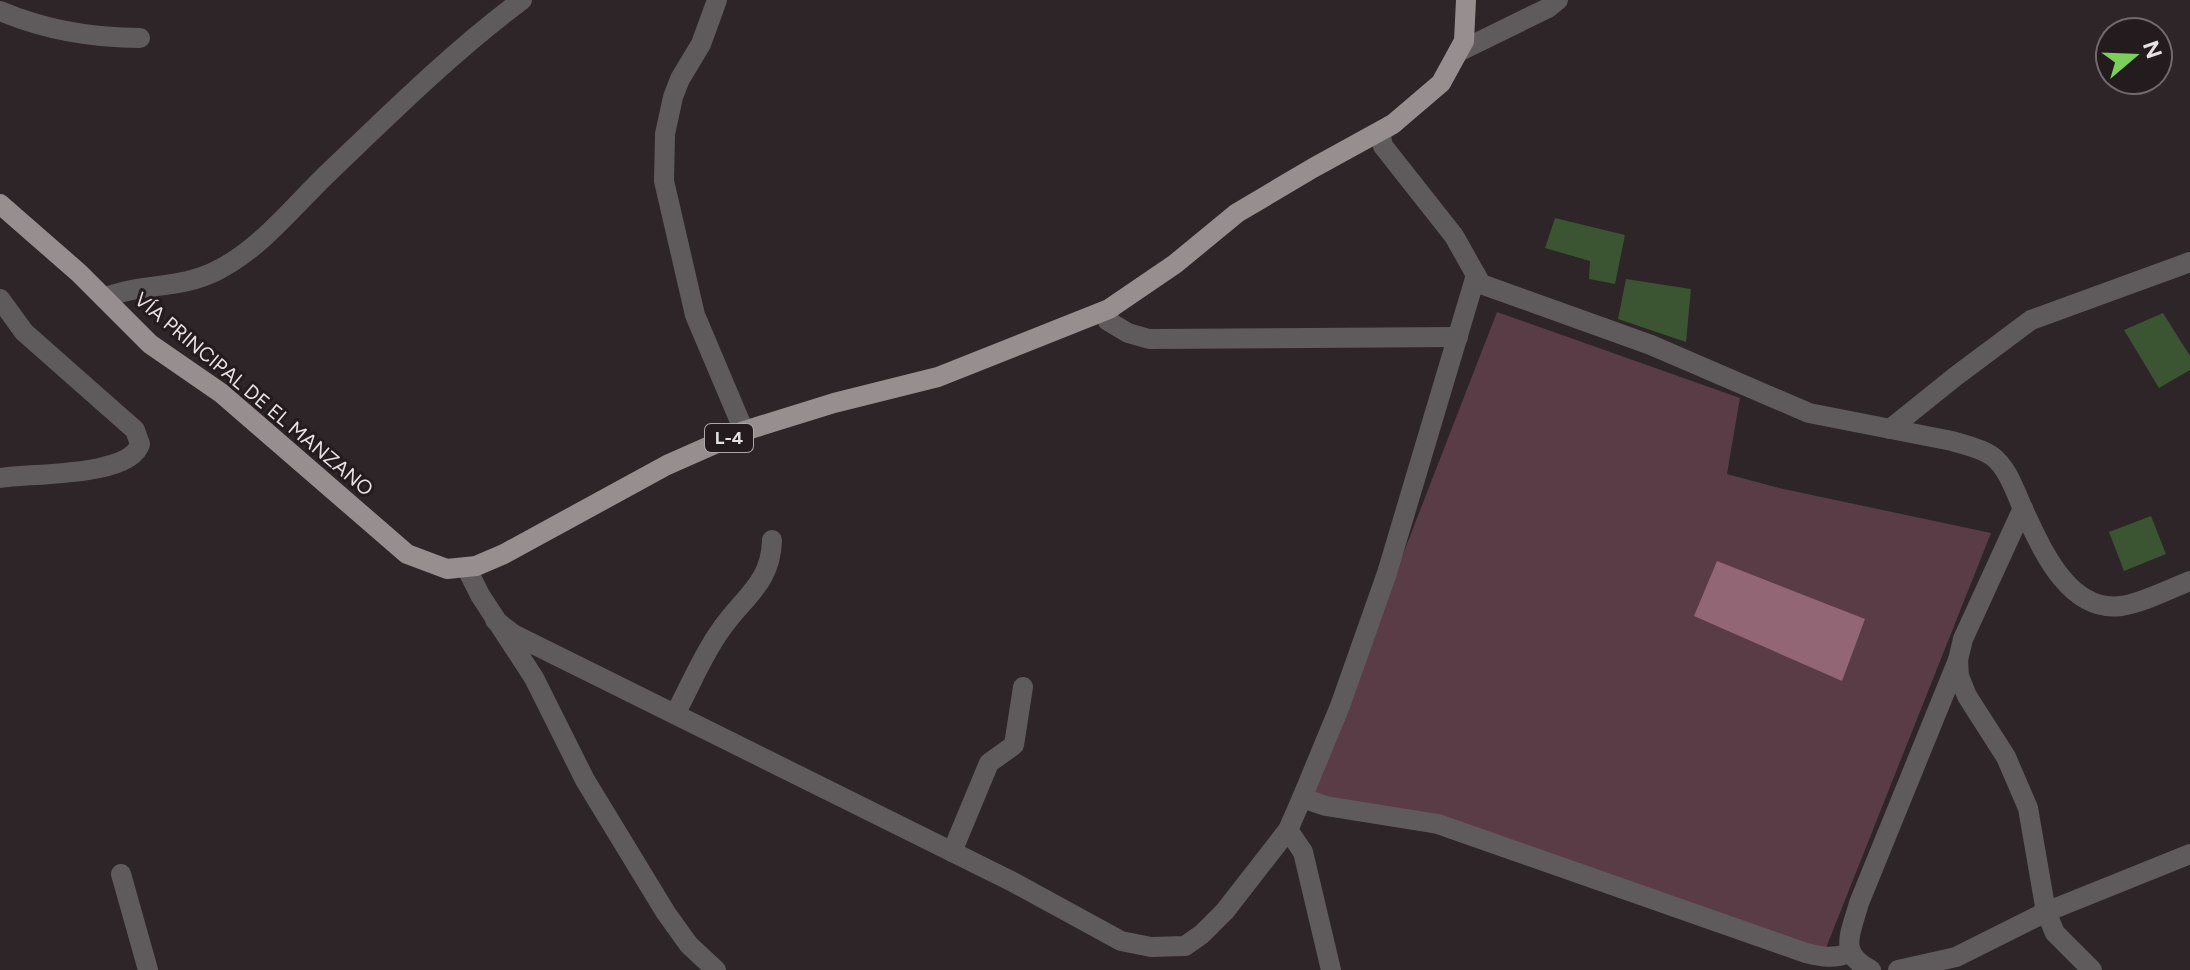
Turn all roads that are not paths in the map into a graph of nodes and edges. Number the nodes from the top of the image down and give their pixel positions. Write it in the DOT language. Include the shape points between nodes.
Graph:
graph roads {
  1 [pos="522,0"];
  2 [pos="717,0"];
  3 [pos="1466,0"];
  4 [pos="1568,0"];
  5 [pos="1553,4"];
  6 [pos="0,11"];
  7 [pos="140,38"];
  8 [pos="1458,52"];
  9 [pos="1393,124"];
  10 [pos="0,204"];
  11 [pos="2190,262"];
  12 [pos="1476,275"];
  13 [pos="104,298"];
  14 [pos="0,299"];
  15 [pos="1109,309"];
  16 [pos="1458,337"];
  17 [pos="1890,429"];
  18 [pos="744,431"];
  19 [pos="0,478"];
  20 [pos="2023,508"];
  21 [pos="772,540"];
  22 [pos="466,567"];
  23 [pos="2190,581"];
  24 [pos="495,620"];
  25 [pos="1958,660"];
  26 [pos="1023,687"];
  27 [pos="675,714"];
  28 [pos="1302,798"];
  29 [pos="1288,830"];
  30 [pos="952,852"];
  31 [pos="2190,854"];
  32 [pos="121,874"];
  33 [pos="2046,912"];
  34 [pos="1849,953"];
  35 [pos="148,970"];
  36 [pos="716,970"];
  37 [pos="1331,970"];
  38 [pos="1871,970"];
  39 [pos="1898,970"];
  40 [pos="2092,970"];
  1 -- 13 [label="street" via="387,116 233,262 188,282"];
  2 -- 18 [label="street" via="673,97 665,134 664,181 695,315"];
  3 -- 8 [label="main road, VÍA PRINCIPAL DE EL MANZANO / L-4" via="1464,41"];
  4 -- 5 [label="street"];
  5 -- 8 [label="street"];
  6 -- 7 [label="street" via="77,34"];
  8 -- 9 [label="main road, VÍA PRINCIPAL DE EL MANZANO / L-4" via="1441,83"];
  9 -- 12 [label="street" via="1380,132 1383,146 1454,236"];
  9 -- 15 [label="main road, VÍA PRINCIPAL DE EL MANZANO / L-4" via="1237,213"];
  10 -- 13 [label="main road, VÍA PRINCIPAL DE EL MANZANO / L-4"];
  11 -- 17 [label="street" via="2031,320"];
  12 -- 16 [label="street"];
  12 -- 17 [label="street" via="1481,284 1498,292 1651,345 1809,413"];
  13 -- 22 [label="main road, VÍA PRINCIPAL DE EL MANZANO / L-4" via="150,344 221,393 407,554 447,569"];
  14 -- 19 [label="street" via="24,332 140,439 136,454 112,467"];
  15 -- 16 [label="street" via="1108,321 1149,339"];
  15 -- 18 [label="main road, VÍA PRINCIPAL DE EL MANZANO / L-4" via="938,377"];
  16 -- 28 [label="street" via="1387,573"];
  17 -- 20 [label="street" via="1952,441 1993,457"];
  18 -- 22 [label="main road, VÍA PRINCIPAL DE EL MANZANO / L-4" via="667,465 504,554"];
  20 -- 23 [label="street" via="2051,564 2091,603 2120,606"];
  20 -- 25 [label="street"];
  21 -- 27 [label="street" via="772,559 764,577 719,631"];
  22 -- 24 [label="street"];
  24 -- 27 [label="street" via="513,634"];
  24 -- 36 [label="street" via="534,678 585,780 666,913"];
  25 -- 33 [label="street" via="1967,696 2006,757 2028,808"];
  25 -- 34 [label="street" via="1859,903"];
  26 -- 30 [label="street" via="1014,745 989,763"];
  27 -- 30 [label="street"];
  28 -- 29 [label="street"];
  28 -- 34 [label="street" via="1438,824 1806,953 1824,958"];
  29 -- 30 [label="street" via="1225,911 1185,946 1121,941"];
  29 -- 37 [label="street" via="1303,852"];
  31 -- 33 [label="street"];
  32 -- 35 [label="street"];
  33 -- 39 [label="street" via="1956,957"];
  33 -- 40 [label="street" via="2055,933"];
  34 -- 38 [label="street"];
}
